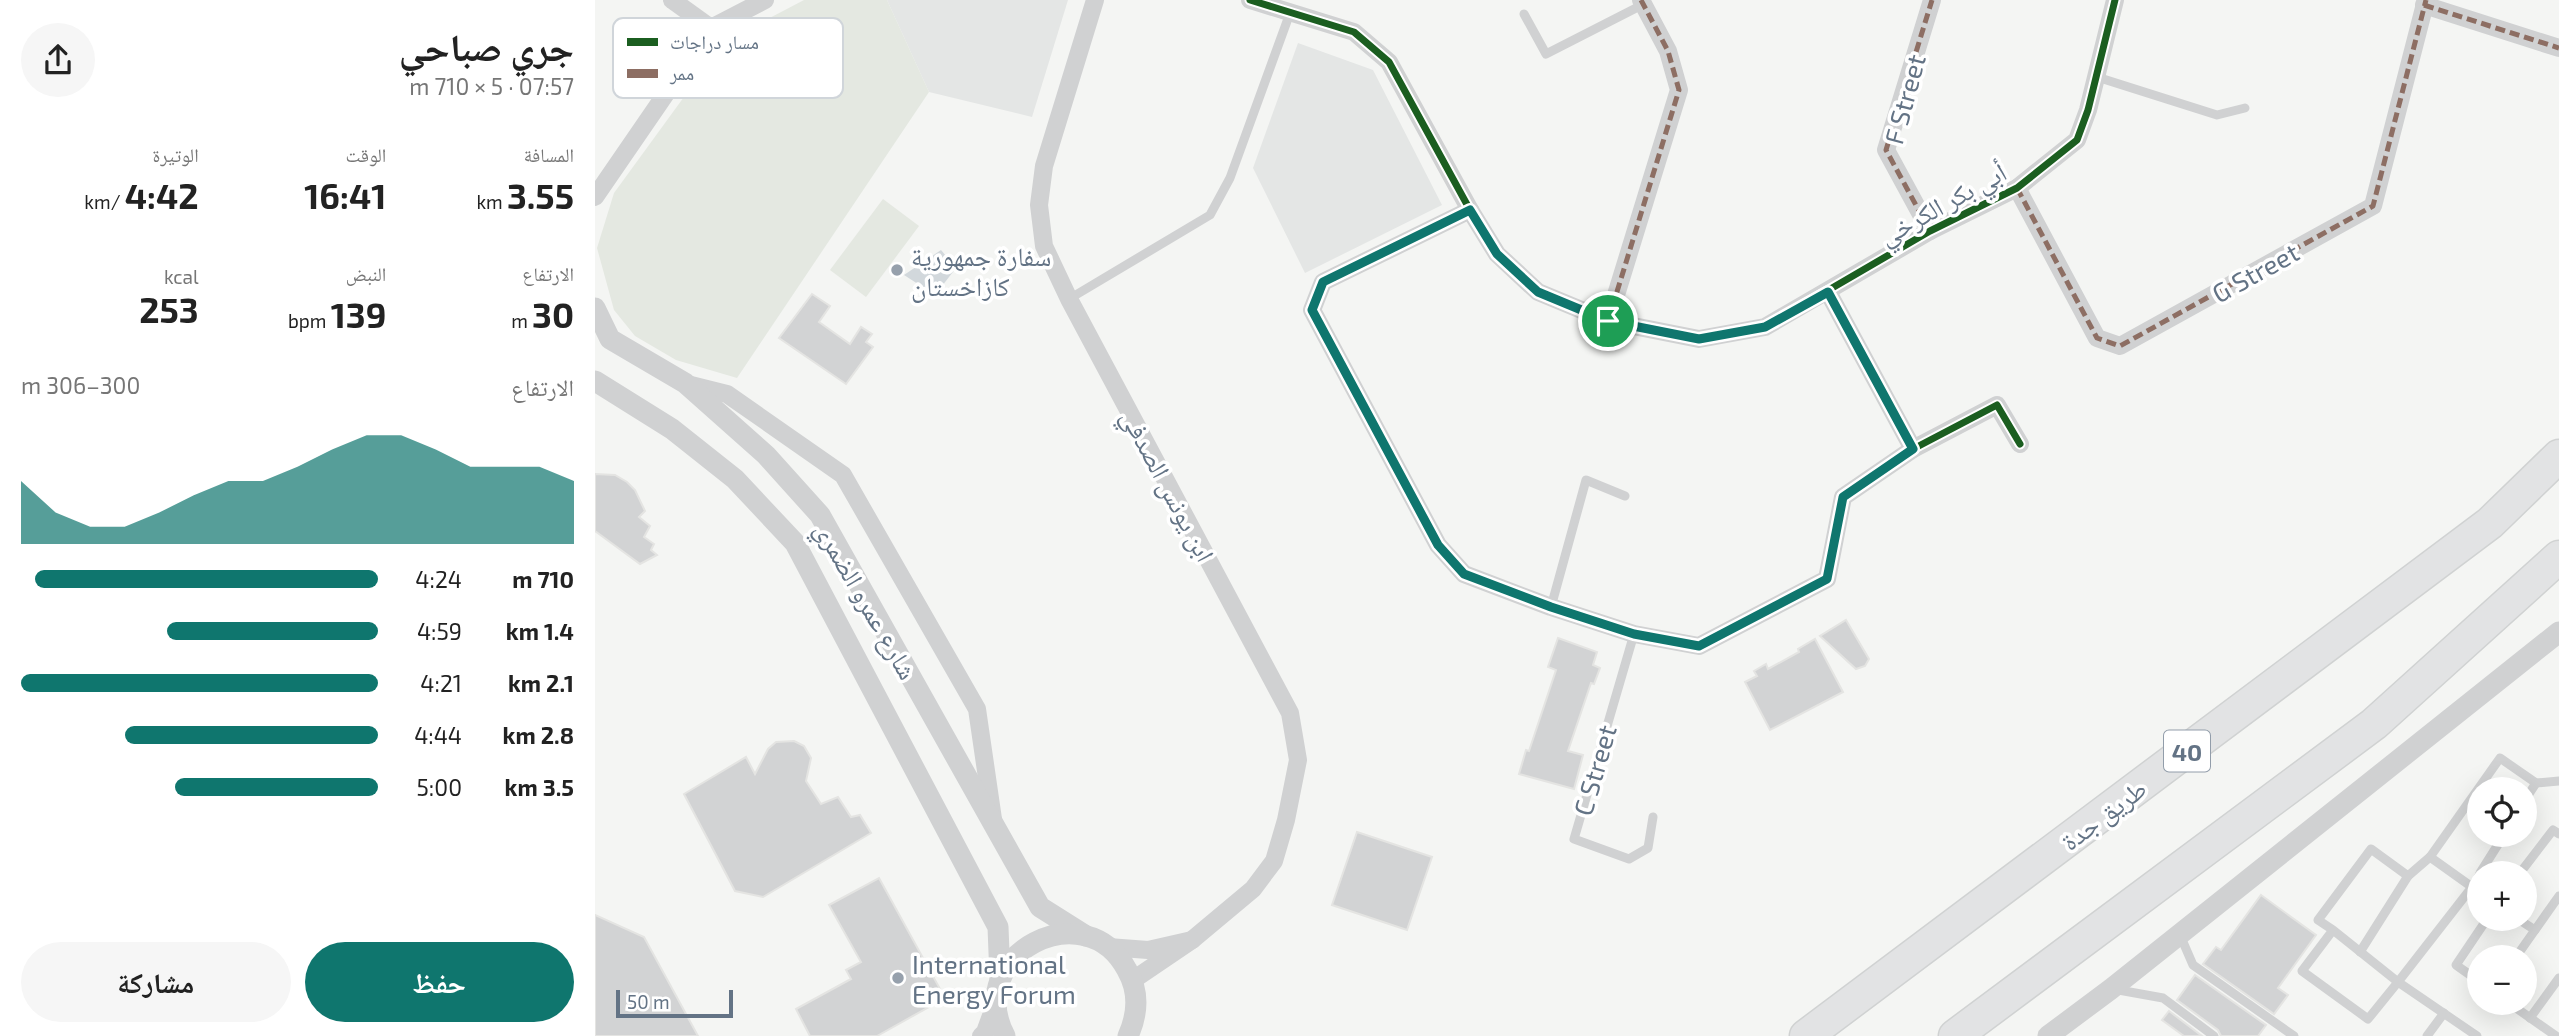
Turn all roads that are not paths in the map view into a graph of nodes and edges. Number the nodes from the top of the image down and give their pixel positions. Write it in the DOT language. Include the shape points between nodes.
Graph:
graph roads {
  1 [pos="673,0"];
  2 [pos="765,0"];
  3 [pos="1095,0"];
  4 [pos="1250,0"];
  5 [pos="1932,0"];
  6 [pos="2115,0"];
  7 [pos="1641,3"];
  8 [pos="2425,3"];
  9 [pos="1292,6"];
  10 [pos="1524,14"];
  11 [pos="697,18"];
  12 [pos="730,18"];
  13 [pos="2559,48"];
  14 [pos="2097,77"];
  15 [pos="663,98"];
  16 [pos="2245,108"];
  17 [pos="2017,188"];
  18 [pos="595,197"];
  19 [pos="1470,210"];
  20 [pos="1930,231"];
  21 [pos="1828,292"];
  22 [pos="1069,299"];
  23 [pos="595,308"];
  24 [pos="1608,321"];
  25 [pos="595,381"];
  26 [pos="685,383"];
  27 [pos="2020,444"];
  28 [pos="2559,445"];
  29 [pos="1913,449"];
  30 [pos="2559,456"];
  31 [pos="1625,496"];
  32 [pos="2490,523"];
  33 [pos="2559,557"];
  34 [pos="1551,607"];
  35 [pos="2559,632"];
  36 [pos="1634,634"];
  37 [pos="2487,777"];
  38 [pos="2527,777"];
  39 [pos="2559,781"];
  40 [pos="2537,783"];
  41 [pos="2467,805"];
  42 [pos="1653,817"];
  43 [pos="994,822"];
  44 [pos="2559,834"];
  45 [pos="2430,857"];
  46 [pos="2529,861"];
  47 [pos="2408,876"];
  48 [pos="2467,884"];
  49 [pos="2559,896"];
  50 [pos="2467,901"];
  51 [pos="2537,927"];
  52 [pos="2333,930"];
  53 [pos="2179,933"];
  54 [pos="1086,936"];
  55 [pos="1192,940"];
  56 [pos="1108,947"];
  57 [pos="2467,949"];
  58 [pos="2360,952"];
  59 [pos="2467,973"];
  60 [pos="1000,978"];
  61 [pos="2559,978"];
  62 [pos="1133,980"];
  63 [pos="2398,982"];
  64 [pos="2112,989"];
  65 [pos="996,1002"];
  66 [pos="2444,1013"];
  67 [pos="2527,1015"];
  68 [pos="2531,1018"];
  69 [pos="981,1036"];
  70 [pos="1005,1036"];
  71 [pos="1128,1036"];
  72 [pos="1806,1036"];
  73 [pos="1955,1036"];
  74 [pos="2048,1036"];
  75 [pos="2214,1036"];
  76 [pos="2294,1036"];
  77 [pos="2427,1036"];
  78 [pos="2477,1036"];
  79 [pos="2556,1036"];
  1 -- 11 [label="street"];
  2 -- 12 [label="street"];
  3 -- 22 [label="street, ابن يونس الصدفي" via="1044,166 1039,205 1044,246"];
  4 -- 9 [label="street, أبي بكر الكرخي"];
  5 -- 20 [label="street, F Street" via="1885,150"];
  6 -- 14 [label="street, أبي بكر الكرخي"];
  7 -- 10 [label="lane" via="1546,54"];
  7 -- 24 [label="street" via="1668,51 1679,90"];
  8 -- 13 [label="street"];
  8 -- 17 [label="street, G Street" via="2373,206 2120,346 2097,338"];
  9 -- 19 [label="street, أبي بكر الكرخي" via="1354,32 1389,62"];
  9 -- 22 [label="lane" via="1230,178 1210,215"];
  14 -- 16 [label="lane" via="2217,115"];
  14 -- 17 [label="street, أبي بكر الكرخي" via="2077,140"];
  15 -- 18 [label="street"];
  17 -- 20 [label="street, أبي بكر الكرخي"];
  19 -- 24 [label="street, أبي بكر الكرخي" via="1497,254 1538,292"];
  19 -- 34 [label="street" via="1323,282 1312,310 1438,545 1464,574"];
  20 -- 21 [label="street, أبي بكر الكرخي"];
  21 -- 24 [label="street, أبي بكر الكرخي" via="1765,327 1699,339"];
  21 -- 29 [label="street"];
  22 -- 55 [label="street, ابن يونس الصدفي" via="1290,713 1298,760 1274,861 1253,889"];
  23 -- 26 [label="street, شارع عمرو الضمري" via="610,339"];
  25 -- 60 [label="street, شارع عمرو الضمري" via="672,429 735,479 795,543 998,926"];
  26 -- 43 [label="street, شارع عمرو الضمري" via="766,455 820,515"];
  26 -- 43 [label="street" via="727,394 843,475 977,709"];
  27 -- 29 [label="street" via="1997,405"];
  28 -- 32 [label="highway"];
  29 -- 36 [label="street" via="1843,497 1827,579 1699,646"];
  30 -- 32 [label="highway, طريق جدة / 40"];
  31 -- 34 [label="lane" via="1586,480"];
  32 -- 72 [label="highway, طريق جدة / 40"];
  33 -- 73 [label="highway" via="2374,724"];
  34 -- 36 [label="street"];
  35 -- 53 [label="street"];
  36 -- 42 [label="lane, C Street" via="1574,839 1629,859 1648,848"];
  37 -- 38 [label="lane" via="2500,758"];
  39 -- 40 [label="lane"];
  41 -- 45 [label="lane"];
  43 -- 54 [label="street, شارع عمرو الضمري" via="1040,907"];
  44 -- 46 [label="lane" via="2553,830"];
  45 -- 47 [label="lane"];
  45 -- 48 [label="lane"];
  47 -- 52 [label="lane" via="2371,849 2318,920"];
  47 -- 58 [label="lane"];
  49 -- 51 [label="lane"];
  50 -- 63 [label="lane"];
  52 -- 58 [label="lane"];
  52 -- 63 [label="lane" via="2302,971 2368,1019"];
  53 -- 64 [label="street"];
  53 -- 76 [label="lane" via="2193,965"];
  54 -- 56 [label="street, شارع عمرو الضمري"];
  54 -- 60 [label="street" via="1066,933 1035,941 1011,960"];
  55 -- 56 [label="street" via="1148,950"];
  55 -- 62 [label="street, ابن يونس الصدفي"];
  56 -- 62 [label="street"];
  57 -- 59 [label="lane" via="2456,965"];
  58 -- 63 [label="lane"];
  60 -- 65 [label="street, شارع عمرو الضمري"];
  61 -- 68 [label="lane"];
  62 -- 71 [label="street" via="1137,1002"];
  63 -- 66 [label="lane"];
  64 -- 74 [label="street"];
  64 -- 75 [label="lane" via="2163,998"];
  65 -- 69 [label="street"];
  65 -- 70 [label="street"];
  66 -- 77 [label="lane"];
  66 -- 78 [label="lane"];
  67 -- 68 [label="lane"];
  68 -- 79 [label="lane"];
}
